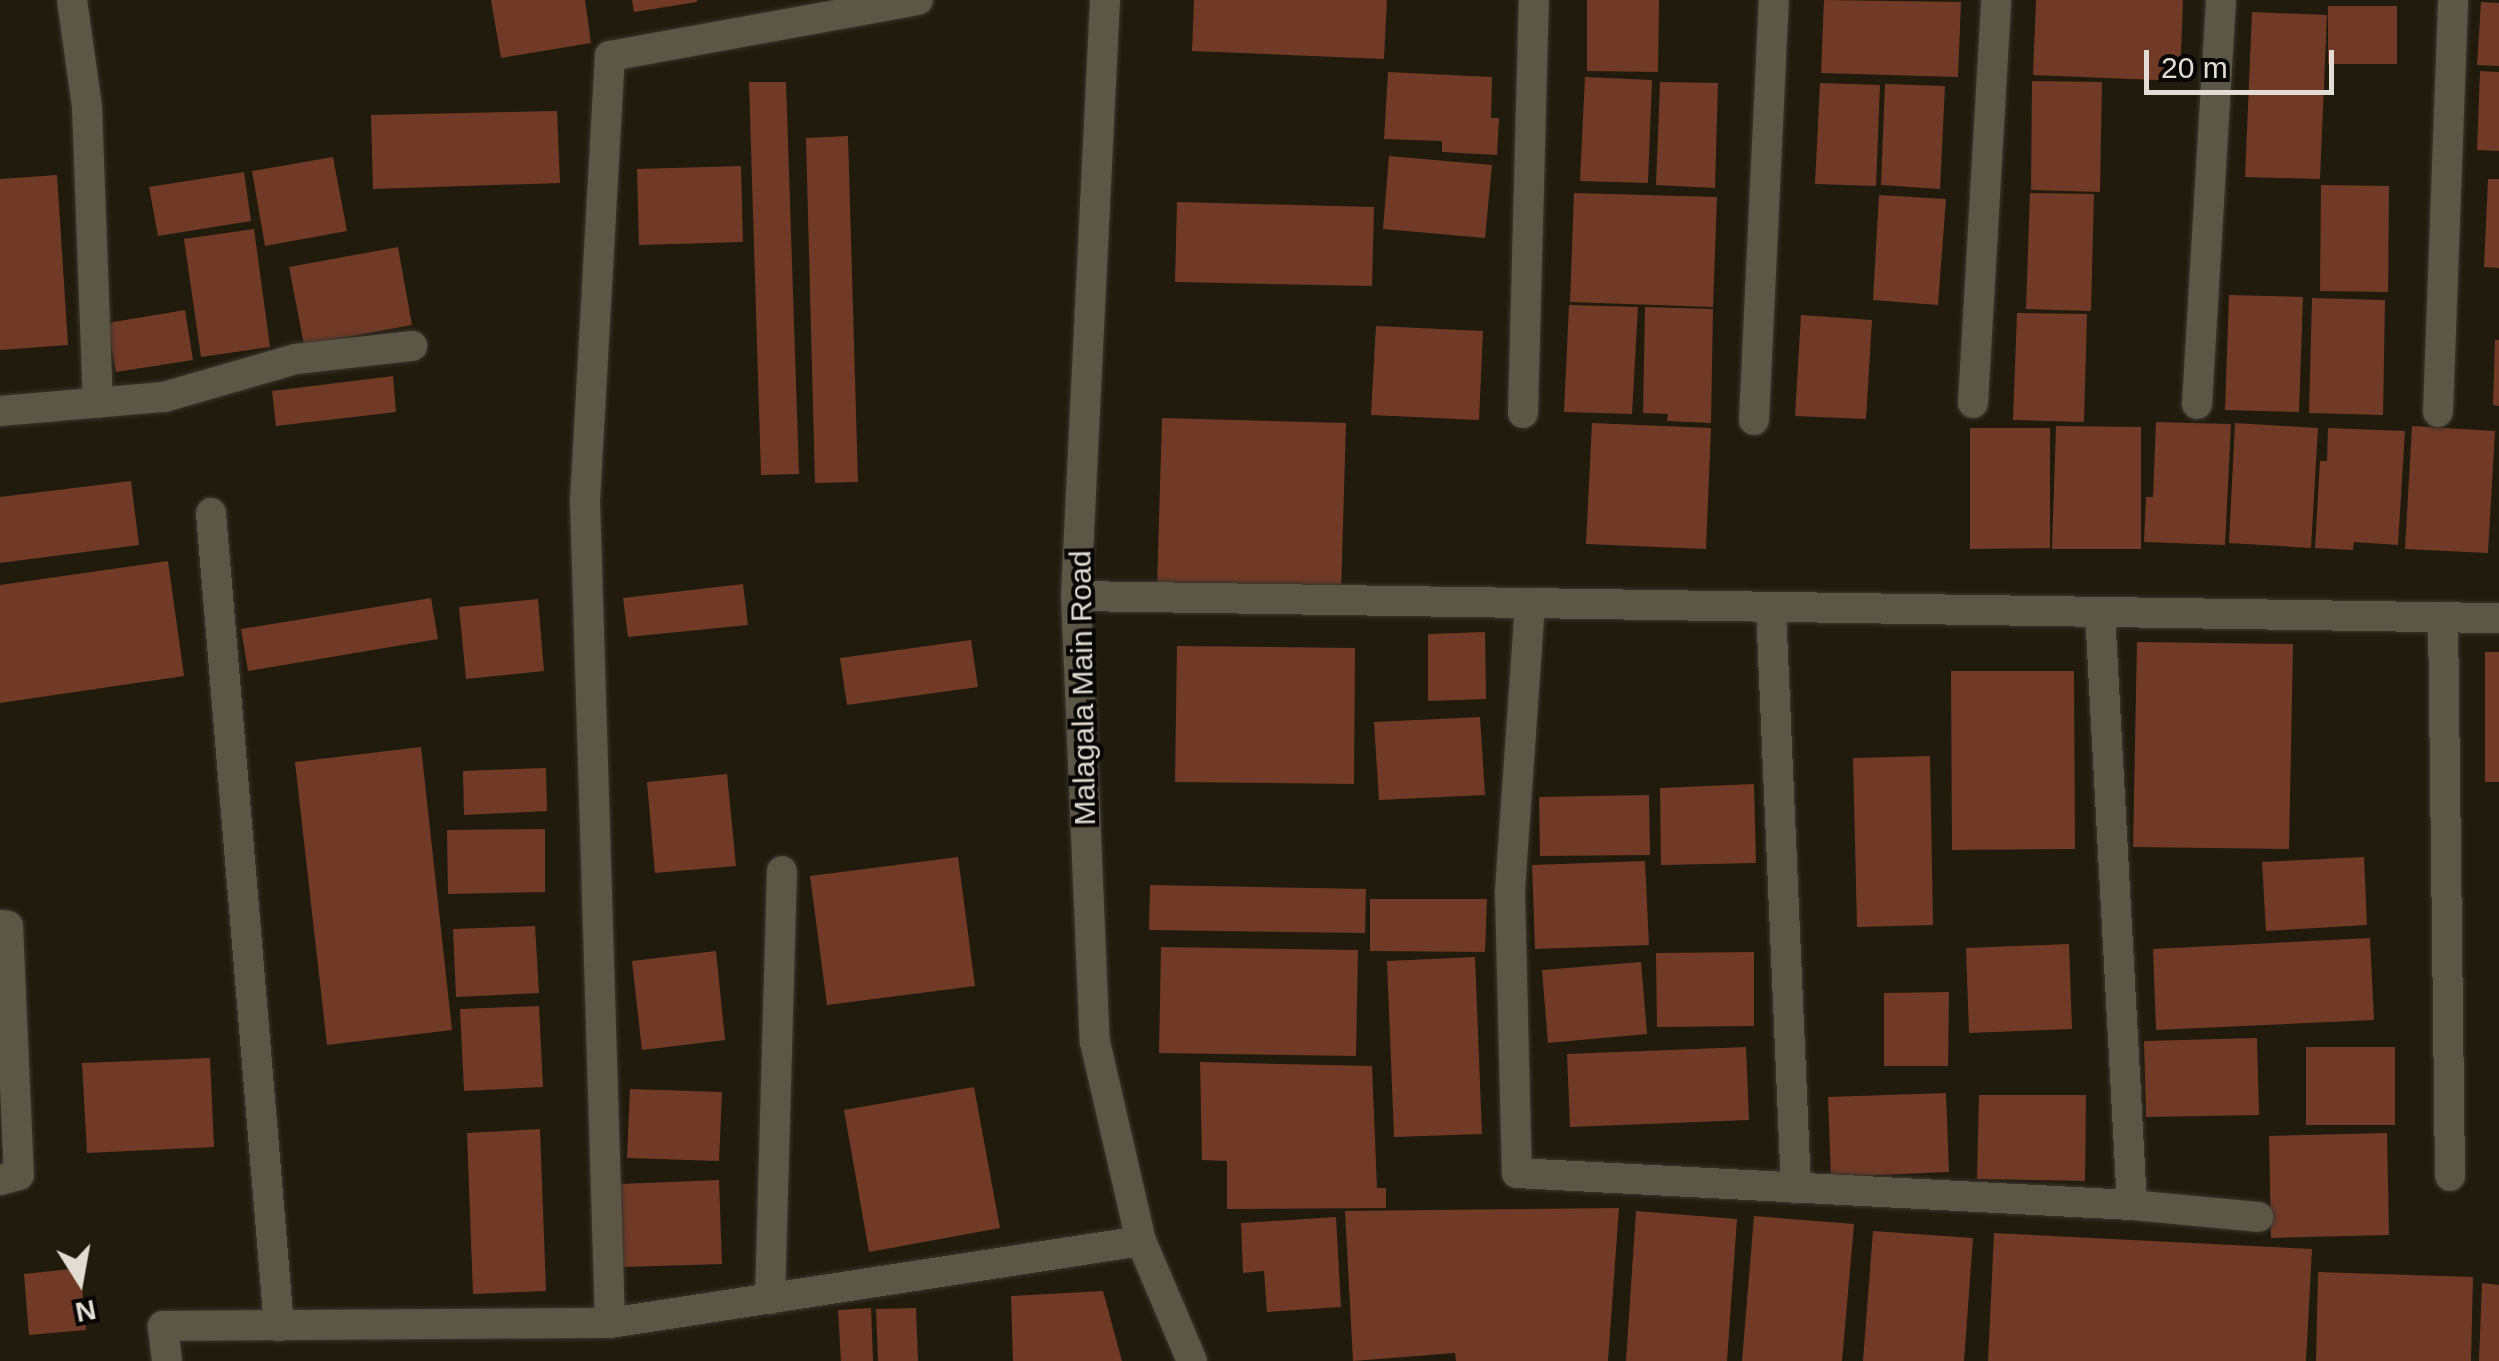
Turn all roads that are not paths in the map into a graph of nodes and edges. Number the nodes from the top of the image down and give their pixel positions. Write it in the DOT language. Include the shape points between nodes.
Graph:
graph roads {
  1 [pos="72,0"];
  2 [pos="918,0"];
  3 [pos="1105,0"];
  4 [pos="1534,0"];
  5 [pos="1774,0"];
  6 [pos="1996,0"];
  7 [pos="2221,0"];
  8 [pos="2453,0"];
  9 [pos="412,346"];
  10 [pos="98,402"];
  11 [pos="1973,403"];
  12 [pos="2197,404"];
  13 [pos="0,411"];
  14 [pos="2438,412"];
  15 [pos="1523,413"];
  16 [pos="1754,420"];
  17 [pos="212,513"];
  18 [pos="1076,596"];
  19 [pos="1530,604"];
  20 [pos="1771,608"];
  21 [pos="2100,612"];
  22 [pos="2443,617"];
  23 [pos="2499,618"];
  24 [pos="782,870"];
  25 [pos="0,926"];
  26 [pos="2450,1176"];
  27 [pos="0,1180"];
  28 [pos="1796,1188"];
  29 [pos="2132,1205"];
  30 [pos="2258,1217"];
  31 [pos="1141,1242"];
  32 [pos="770,1298"];
  33 [pos="610,1323"];
  34 [pos="279,1326"];
  35 [pos="167,1361"];
  36 [pos="1192,1361"];
  1 -- 10 [label="street" via="88,107"];
  2 -- 33 [label="street" via="610,56 585,502"];
  3 -- 18 [label="street, Malagala Main Road"];
  4 -- 15 [label="street"];
  5 -- 16 [label="street"];
  6 -- 11 [label="street"];
  7 -- 12 [label="street"];
  8 -- 14 [label="street"];
  9 -- 10 [label="street" via="296,359 164,397"];
  10 -- 13 [label="street"];
  17 -- 34 [label="street"];
  18 -- 19 [label="street"];
  18 -- 31 [label="street, Malagala Main Road" via="1095,1042"];
  19 -- 20 [label="street"];
  19 -- 28 [label="street" via="1510,893 1516,1173"];
  20 -- 21 [label="street"];
  20 -- 28 [label="street"];
  21 -- 22 [label="street"];
  21 -- 29 [label="street"];
  22 -- 23 [label="street"];
  22 -- 26 [label="street"];
  24 -- 32 [label="street"];
  25 -- 27 [label="street" via="8,926 19,1175"];
  28 -- 29 [label="street"];
  29 -- 30 [label="street"];
  31 -- 32 [label="street"];
  31 -- 36 [label="street, Malagala Main Road"];
  32 -- 33 [label="street"];
  33 -- 34 [label="street"];
  34 -- 35 [label="street" via="163,1326"];
}
